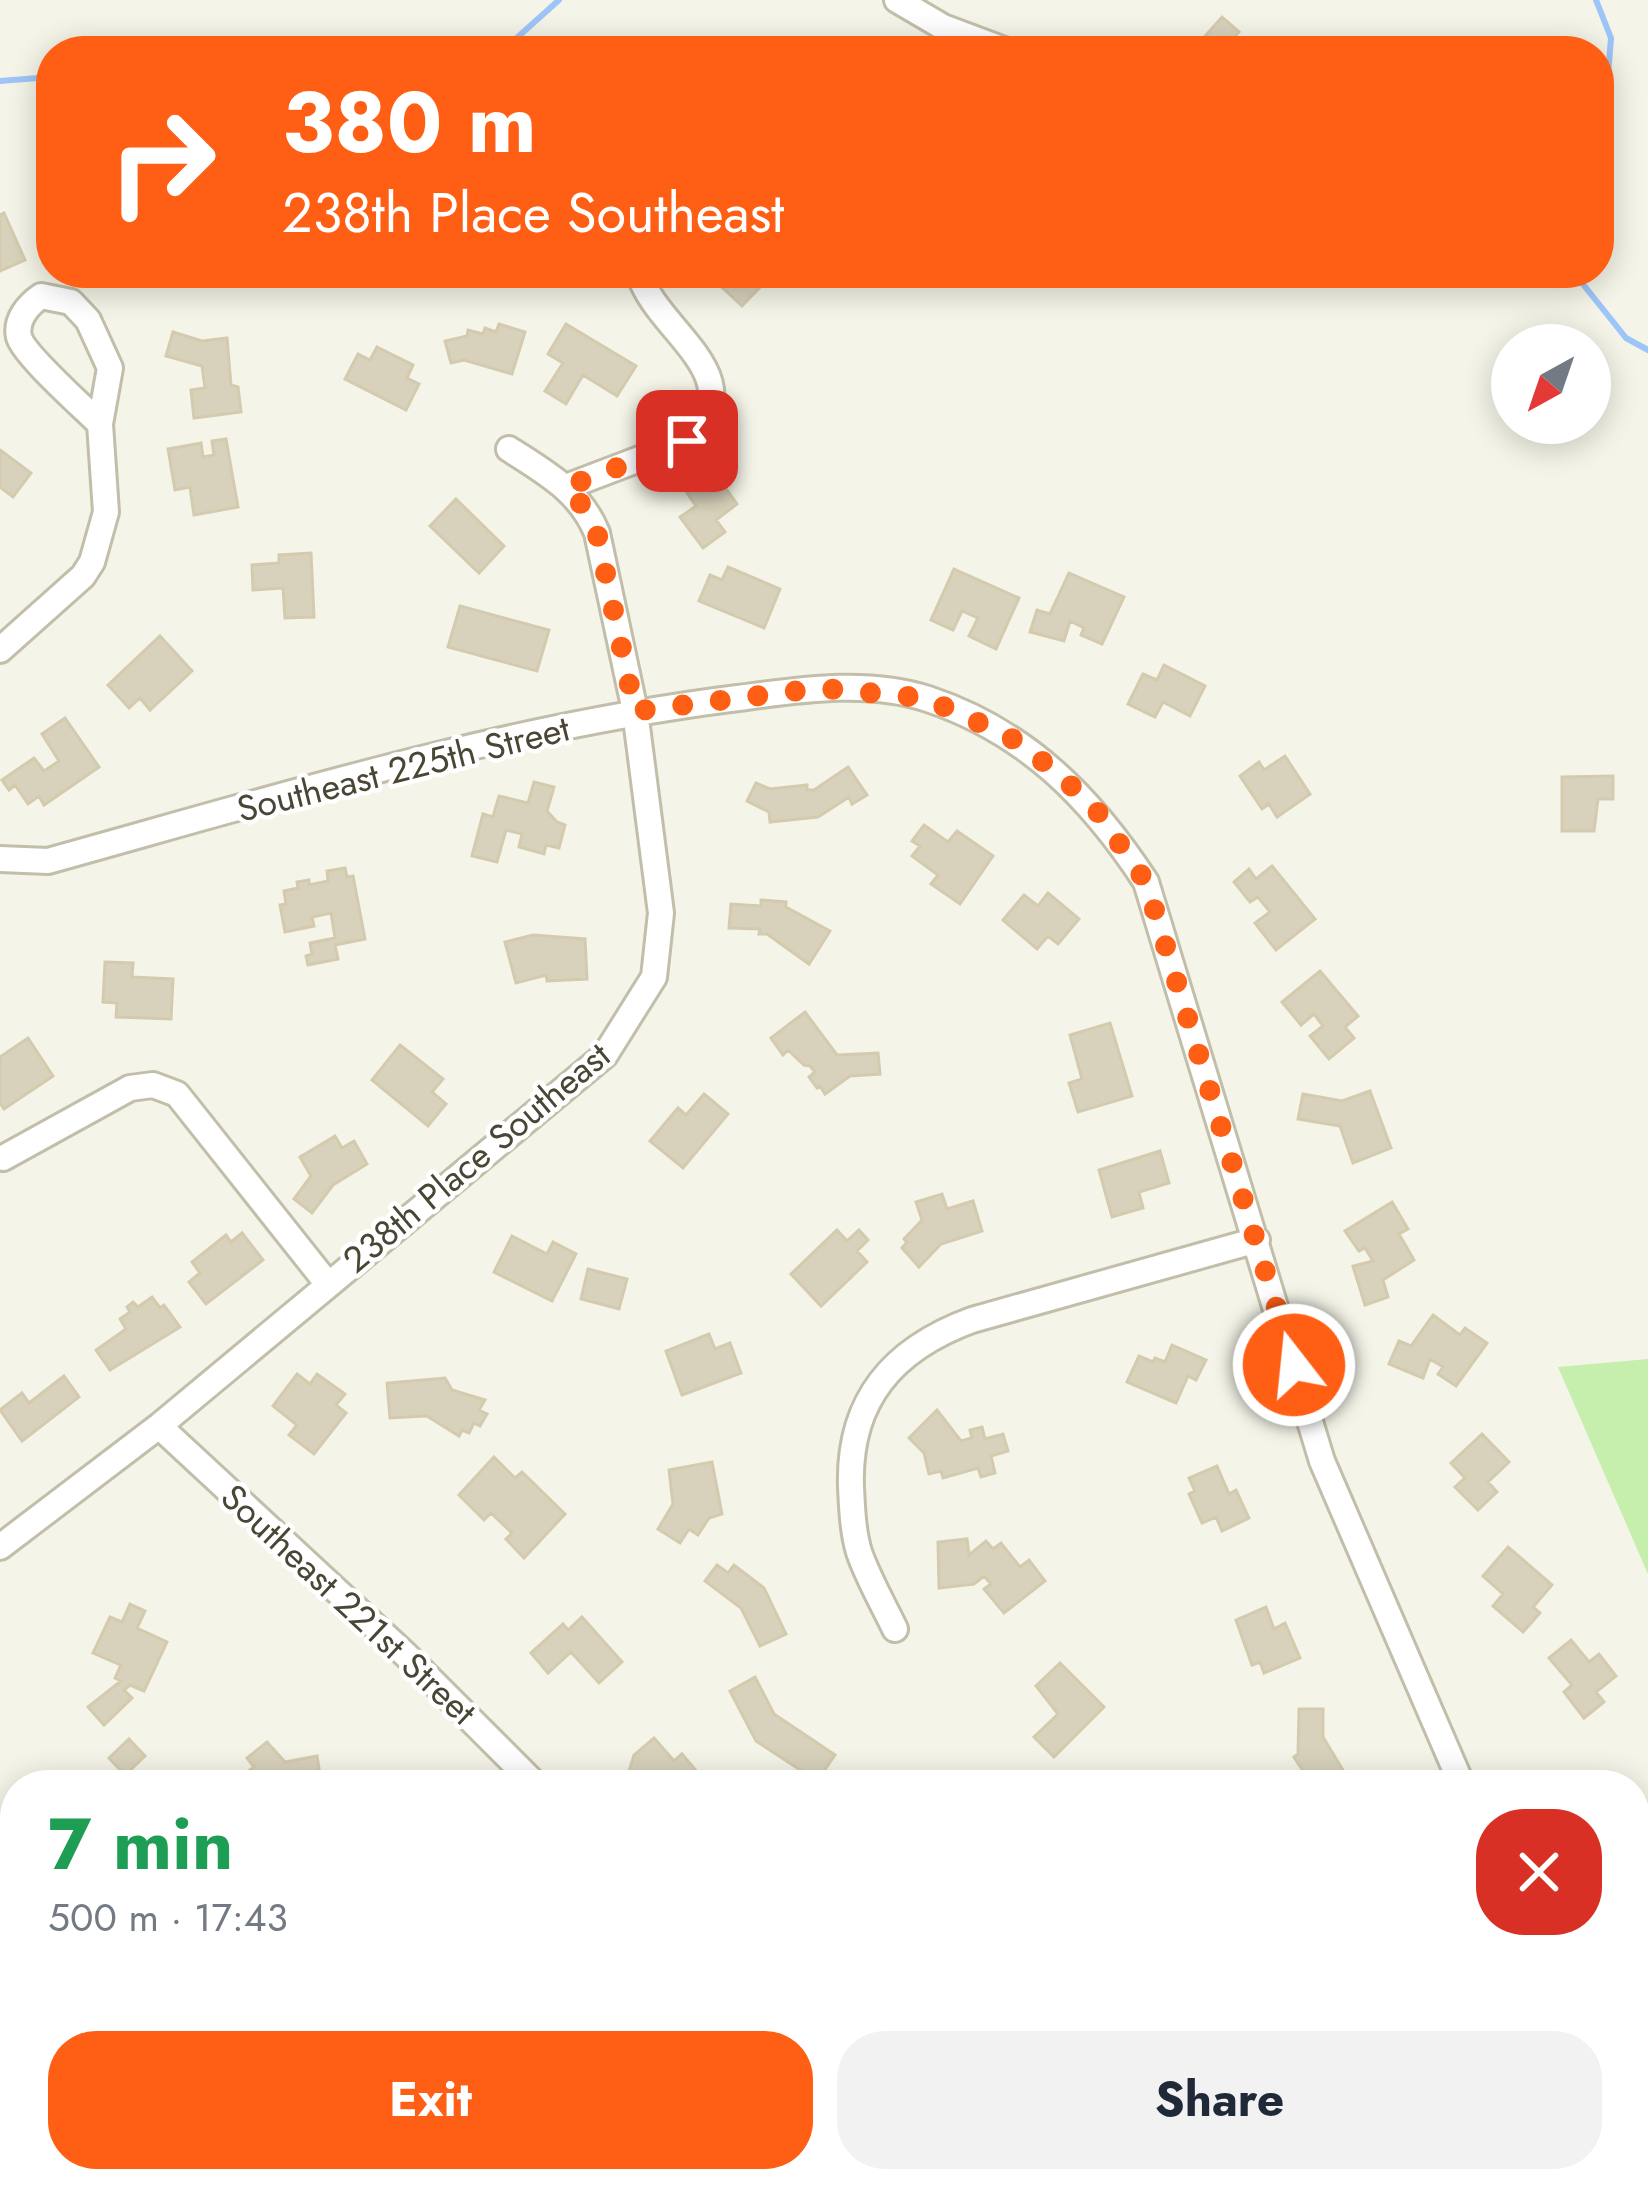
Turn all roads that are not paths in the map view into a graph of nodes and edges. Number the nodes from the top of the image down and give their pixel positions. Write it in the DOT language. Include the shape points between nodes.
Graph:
graph roads {
  1 [pos="896,0"];
  2 [pos="967,36"];
  3 [pos="646,288"];
  4 [pos="100,424"];
  5 [pos="509,448"];
  6 [pos="566,487"];
  7 [pos="0,650"];
  8 [pos="635,711"];
  9 [pos="0,860"];
  10 [pos="3,1158"];
  11 [pos="1256,1240"];
  12 [pos="326,1283"];
  13 [pos="159,1426"];
  14 [pos="0,1547"];
  15 [pos="895,1629"];
  16 [pos="521,1770"];
  17 [pos="1456,1770"];
  1 -- 2 [label="street"];
  3 -- 6 [label="street" via="700,359 710,382 708,415 687,441"];
  4 -- 4 [label="street" via="22,344 20,322 41,296 70,302 88,320 110,368"];
  4 -- 7 [label="street" via="106,512 92,562"];
  5 -- 6 [label="street, 238th Place Southeast"];
  6 -- 8 [label="street, 238th Place Southeast" via="597,533"];
  8 -- 9 [label="street, Southeast 225th Street" via="48,861"];
  8 -- 11 [label="street, Southeast 225th Street" via="820,688 902,694 1010,737 1058,773 1097,811 1146,882"];
  8 -- 12 [label="street, 238th Place Southeast" via="661,913 654,977 604,1055"];
  10 -- 12 [label="street" via="130,1088 177,1094"];
  11 -- 15 [label="street" via="955,1327 887,1372 864,1410 850,1471 859,1552"];
  11 -- 17 [label="street, Southeast 225th Street" via="1322,1461"];
  12 -- 13 [label="street, 238th Place Southeast"];
  13 -- 14 [label="street, 238th Place Southeast"];
  13 -- 16 [label="street, Southeast 221st Street"];
}
